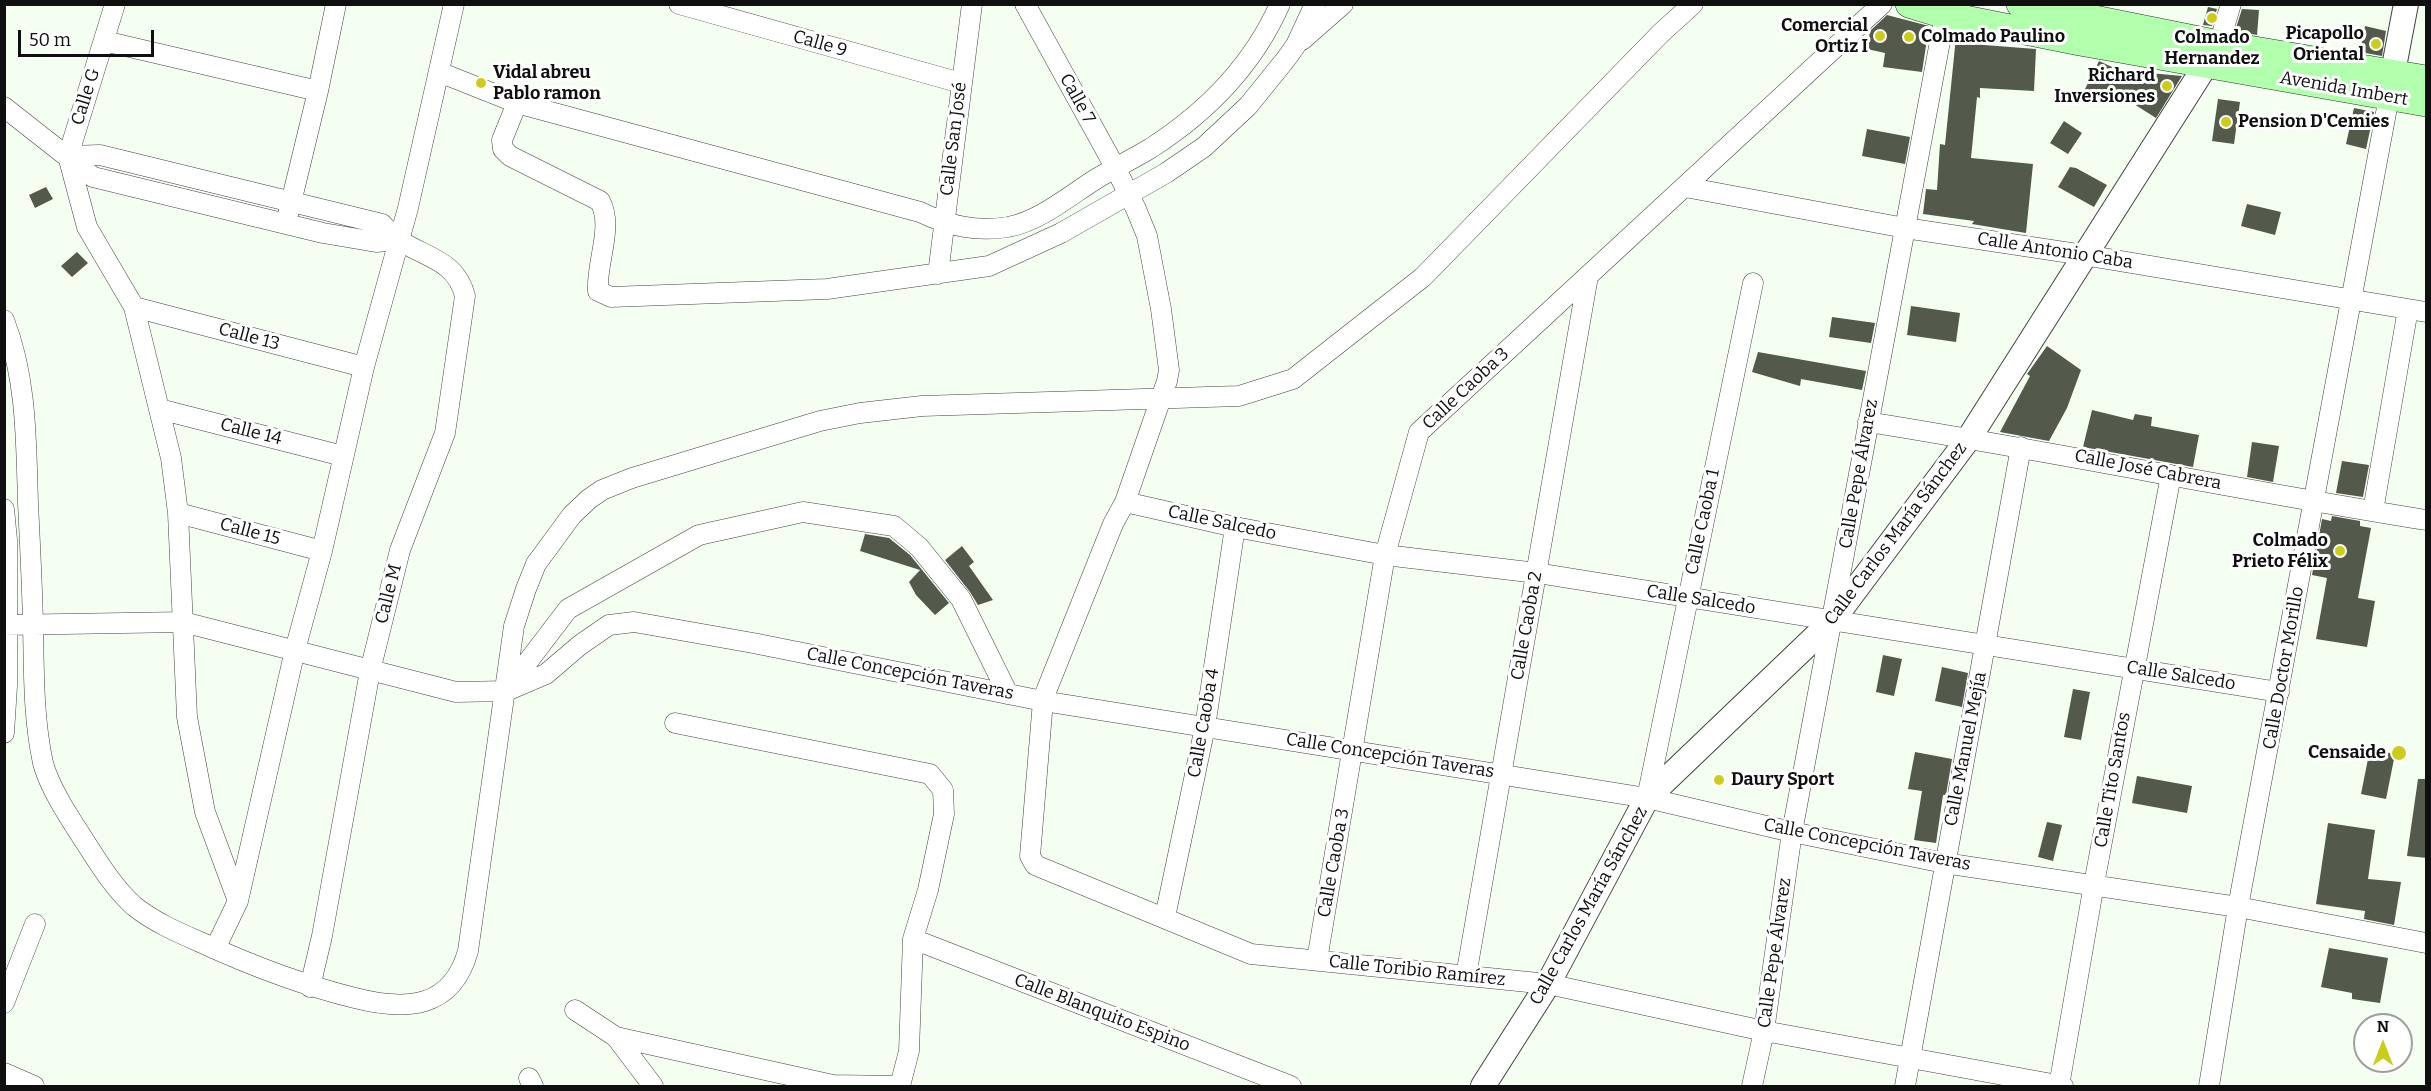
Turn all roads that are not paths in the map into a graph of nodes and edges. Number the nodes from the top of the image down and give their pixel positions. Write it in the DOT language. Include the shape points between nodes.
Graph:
graph roads {
  1 [pos="115,4"];
  2 [pos="454,4"];
  3 [pos="679,4"];
  4 [pos="972,4"];
  5 [pos="1025,4"];
  6 [pos="1280,4"];
  7 [pos="1315,4"];
  8 [pos="1342,4"];
  9 [pos="1693,4"];
  10 [pos="1882,4"];
  11 [pos="1909,4"];
  12 [pos="2020,4"];
  13 [pos="2231,4"];
  14 [pos="2406,4"];
  15 [pos="333,5"];
  16 [pos="1946,10"];
  17 [pos="2086,11"];
  18 [pos="104,41"];
  19 [pos="1296,45"];
  20 [pos="2212,55"];
  21 [pos="439,72"];
  22 [pos="2427,79"];
  23 [pos="961,83"];
  24 [pos="2391,85"];
  25 [pos="318,91"];
  26 [pos="517,103"];
  27 [pos="2427,104"];
  28 [pos="4,107"];
  29 [pos="68,156"];
  30 [pos="1115,167"];
  31 [pos="1685,187"];
  32 [pos="1128,194"];
  33 [pos="291,202"];
  34 [pos="943,224"];
  35 [pos="286,225"];
  36 [pos="1905,228"];
  37 [pos="398,240"];
  38 [pos="2084,255"];
  39 [pos="938,274"];
  40 [pos="1588,276"];
  41 [pos="1753,283"];
  42 [pos="2350,300"];
  43 [pos="134,307"];
  44 [pos="2417,311"];
  45 [pos="4,320"];
  46 [pos="363,367"];
  47 [pos="1162,399"];
  48 [pos="159,409"];
  49 [pos="1869,422"];
  50 [pos="1969,438"];
  51 [pos="2021,447"];
  52 [pos="343,456"];
  53 [pos="2171,475"];
  54 [pos="1125,502"];
  55 [pos="2314,502"];
  56 [pos="4,509"];
  57 [pos="2373,511"];
  58 [pos="178,513"];
  59 [pos="2427,520"];
  60 [pos="1235,527"];
  61 [pos="322,551"];
  62 [pos="1385,555"];
  63 [pos="1537,573"];
  64 [pos="1687,597"];
  65 [pos="1832,621"];
  66 [pos="183,622"];
  67 [pos="33,623"];
  68 [pos="5,625"];
  69 [pos="1985,645"];
  70 [pos="295,650"];
  71 [pos="2133,669"];
  72 [pos="370,671"];
  73 [pos="506,691"];
  74 [pos="2279,692"];
  75 [pos="1008,694"];
  76 [pos="1043,701"];
  77 [pos="675,723"];
  78 [pos="1205,727"];
  79 [pos="4,733"];
  80 [pos="1354,750"];
  81 [pos="1502,773"];
  82 [pos="1647,798"];
  83 [pos="1792,832"];
  84 [pos="1032,862"];
  85 [pos="1944,863"];
  86 [pos="2094,884"];
  87 [pos="238,901"];
  88 [pos="2238,907"];
  89 [pos="1165,917"];
  90 [pos="35,924"];
  91 [pos="913,939"];
  92 [pos="2427,943"];
  93 [pos="215,949"];
  94 [pos="1317,960"];
  95 [pos="1467,976"];
  96 [pos="1548,984"];
  97 [pos="310,987"];
  98 [pos="4,1003"];
  99 [pos="575,1010"];
  100 [pos="1764,1031"];
  101 [pos="616,1037"];
  102 [pos="1911,1058"];
  103 [pos="4,1073"];
  104 [pos="831,1085"];
  105 [pos="34,1086"];
  106 [pos="653,1086"];
  107 [pos="895,1086"];
  108 [pos="900,1086"];
  109 [pos="1291,1086"];
  110 [pos="1483,1086"];
  111 [pos="1752,1086"];
  112 [pos="1905,1086"];
  113 [pos="2060,1086"];
  114 [pos="2209,1086"];
  1 -- 18 [label="street, Calle G"];
  2 -- 21 [label="street"];
  3 -- 23 [label="street, Calle 9"];
  4 -- 23 [label="street, Calle San José"];
  5 -- 30 [label="street, Calle 7"];
  6 -- 30 [label="street" via="1250,60 1220,94 1151,148"];
  7 -- 19 [label="street"];
  8 -- 19 [label="street"];
  9 -- 47 [label="street" via="1423,277 1293,379 1239,396"];
  10 -- 31 [label="street, Calle Caoba 3"];
  11 -- 16 [label="main road, Avenida Imbert"];
  12 -- 17 [label="main road, Avenida Imbert"];
  13 -- 20 [label="street"];
  14 -- 24 [label="street"];
  15 -- 25 [label="street"];
  16 -- 20 [label="main road, Avenida Imbert"];
  16 -- 36 [label="street, Calle Pepe Álvarez"];
  17 -- 20 [label="main road, Avenida Imbert"];
  18 -- 25 [label="street"];
  18 -- 29 [label="street, Calle G"];
  19 -- 32 [label="street" via="1248,106 1204,147"];
  20 -- 24 [label="main road, Avenida Imbert"];
  20 -- 38 [label="street, Calle Carlos María Sánchez"];
  21 -- 26 [label="street"];
  21 -- 37 [label="street"];
  22 -- 24 [label="main road, Avenida Imbert"];
  23 -- 34 [label="street, Calle San José"];
  24 -- 27 [label="main road, Avenida Imbert"];
  24 -- 42 [label="street, Calle Doctor Morillo"];
  25 -- 33 [label="street"];
  26 -- 34 [label="street" via="920,212"];
  26 -- 39 [label="street" via="502,140 503,148 510,156 600,201 606,212 597,279 598,291 611,297 827,289"];
  28 -- 29 [label="street"];
  29 -- 33 [label="street, Calle M" via="100,155"];
  29 -- 35 [label="street" via="93,177"];
  29 -- 43 [label="street" via="87,227"];
  30 -- 32 [label="street, Calle 7"];
  30 -- 34 [label="street" via="1039,215 1011,226 979,230"];
  31 -- 36 [label="street, Calle Antonio Caba"];
  31 -- 40 [label="street, Calle Caoba 3"];
  32 -- 39 [label="street" via="1061,233 989,266"];
  32 -- 47 [label="street, Calle 7" via="1147,236 1161,309 1169,370"];
  33 -- 35 [label="street"];
  33 -- 37 [label="street, Calle M" via="382,224"];
  34 -- 39 [label="street, Calle San José"];
  35 -- 37 [label="street" via="376,242"];
  36 -- 38 [label="street, Calle Antonio Caba"];
  36 -- 49 [label="street, Calle Pepe Álvarez"];
  37 -- 46 [label="street"];
  37 -- 72 [label="street, Calle M" via="436,259 461,281 465,296 445,433 400,550"];
  38 -- 42 [label="street, Calle Antonio Caba"];
  38 -- 50 [label="street, Calle Carlos María Sánchez"];
  40 -- 62 [label="street, Calle Caoba 3" via="1419,432"];
  40 -- 63 [label="street, Calle Caoba 2"];
  41 -- 64 [label="street, Calle Caoba 1"];
  42 -- 44 [label="street, Calle Antonio Caba"];
  42 -- 55 [label="street, Calle Doctor Morillo"];
  43 -- 46 [label="street, Calle 13"];
  43 -- 48 [label="street"];
  44 -- 57 [label="street"];
  45 -- 67 [label="street" via="22,385"];
  46 -- 52 [label="street"];
  47 -- 54 [label="street, Calle 7"];
  47 -- 73 [label="street" via="922,406 860,412 602,490 572,515 536,564 514,626"];
  48 -- 52 [label="street, Calle 14"];
  48 -- 58 [label="street"];
  49 -- 50 [label="street, Calle José Cabrera"];
  49 -- 65 [label="street, Calle Pepe Álvarez"];
  50 -- 51 [label="street, Calle José Cabrera"];
  50 -- 65 [label="street, Calle Carlos María Sánchez"];
  51 -- 53 [label="street, Calle José Cabrera"];
  51 -- 69 [label="street, Calle Manuel Mejía"];
  52 -- 61 [label="street"];
  53 -- 55 [label="street, Calle José Cabrera"];
  53 -- 71 [label="street, Calle Tito Santos"];
  54 -- 60 [label="street, Calle Salcedo"];
  54 -- 76 [label="street, Calle 7"];
  55 -- 57 [label="street, Calle José Cabrera"];
  55 -- 74 [label="street, Calle Doctor Morillo"];
  56 -- 68 [label="street"];
  57 -- 59 [label="street, Calle José Cabrera"];
  58 -- 61 [label="street, Calle 15"];
  58 -- 66 [label="street"];
  60 -- 62 [label="street, Calle Salcedo"];
  60 -- 78 [label="street, Calle Caoba 4"];
  61 -- 70 [label="street"];
  62 -- 63 [label="street, Calle Salcedo"];
  62 -- 80 [label="street, Calle Caoba 3"];
  63 -- 64 [label="street, Calle Salcedo"];
  63 -- 81 [label="street, Calle Caoba 2"];
  64 -- 65 [label="street, Calle Salcedo"];
  64 -- 82 [label="street, Calle Caoba 1"];
  65 -- 69 [label="street, Calle Salcedo"];
  65 -- 82 [label="street, Calle Carlos María Sánchez"];
  65 -- 83 [label="street, Calle Pepe Álvarez"];
  66 -- 67 [label="street, Calle Concepción Taveras"];
  66 -- 70 [label="street, Calle Concepción Taveras"];
  66 -- 87 [label="street" via="187,717 205,812"];
  67 -- 68 [label="street, Calle Concepción Taveras"];
  67 -- 93 [label="street" via="34,698 44,766 65,812 108,878 134,906 159,924"];
  68 -- 79 [label="street"];
  69 -- 71 [label="street, Calle Salcedo"];
  69 -- 85 [label="street, Calle Manuel Mejía"];
  70 -- 72 [label="street, Calle Concepción Taveras"];
  70 -- 87 [label="street"];
  71 -- 74 [label="street, Calle Salcedo"];
  71 -- 86 [label="street, Calle Tito Santos"];
  72 -- 73 [label="street, Calle Concepción Taveras" via="456,692"];
  72 -- 97 [label="street, Calle M"];
  73 -- 75 [label="street, Calle Concepción Taveras" via="546,674 609,625 634,622"];
  73 -- 75 [label="street" via="568,609 699,535 803,512 894,526 919,547 961,599"];
  73 -- 97 [label="street" via="468,951 457,980 435,996 400,1006"];
  74 -- 88 [label="street, Calle Doctor Morillo"];
  75 -- 76 [label="street, Calle Concepción Taveras"];
  76 -- 78 [label="street, Calle Concepción Taveras"];
  76 -- 84 [label="street, Calle 7"];
  77 -- 91 [label="street" via="930,774 943,790 944,814"];
  78 -- 80 [label="street, Calle Concepción Taveras"];
  78 -- 89 [label="street, Calle Caoba 4"];
  80 -- 81 [label="street, Calle Concepción Taveras"];
  80 -- 94 [label="street, Calle Caoba 3"];
  81 -- 82 [label="street, Calle Concepción Taveras"];
  81 -- 95 [label="street, Calle Caoba 2"];
  82 -- 83 [label="street, Calle Concepción Taveras"];
  82 -- 96 [label="street, Calle Carlos María Sánchez"];
  83 -- 85 [label="street, Calle Concepción Taveras"];
  83 -- 100 [label="street, Calle Pepe Álvarez"];
  84 -- 89 [label="street, Calle Toribio Ramírez"];
  85 -- 86 [label="street, Calle Concepción Taveras"];
  85 -- 102 [label="street, Calle Manuel Mejía"];
  86 -- 88 [label="street, Calle Concepción Taveras"];
  86 -- 113 [label="street, Calle Tito Santos"];
  87 -- 93 [label="street"];
  88 -- 92 [label="street, Calle Concepción Taveras"];
  88 -- 114 [label="street, Calle Doctor Morillo"];
  89 -- 94 [label="street, Calle Toribio Ramírez" via="1251,954"];
  90 -- 98 [label="street"];
  91 -- 108 [label="street" via="909,1052"];
  91 -- 109 [label="street, Calle Blanquito Espino"];
  93 -- 97 [label="street"];
  94 -- 95 [label="street, Calle Toribio Ramírez"];
  95 -- 96 [label="street, Calle Toribio Ramírez"];
  96 -- 100 [label="street, Calle Toribio Ramírez"];
  96 -- 110 [label="street, Calle Carlos María Sánchez"];
  99 -- 101 [label="street"];
  100 -- 102 [label="street, Calle Toribio Ramírez"];
  100 -- 111 [label="street, Calle Pepe Álvarez"];
  101 -- 104 [label="street"];
  101 -- 106 [label="street"];
  102 -- 112 [label="street, Calle Manuel Mejía"];
  102 -- 113 [label="street, Calle Toribio Ramírez"];
  103 -- 105 [label="street"];
  104 -- 107 [label="street"];
}
